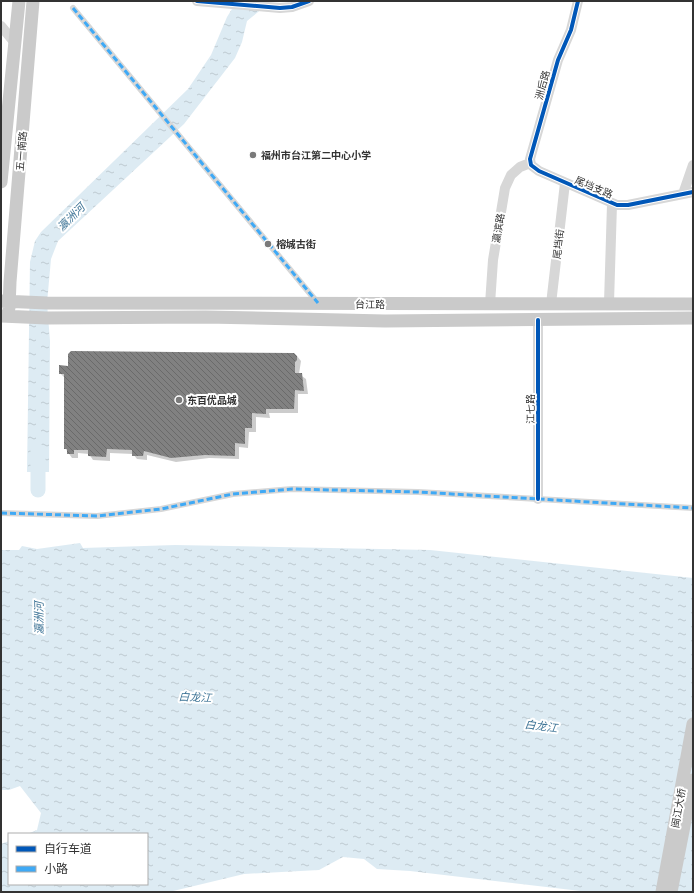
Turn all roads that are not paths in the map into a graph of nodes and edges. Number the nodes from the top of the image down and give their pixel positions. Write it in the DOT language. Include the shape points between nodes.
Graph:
graph roads {
  1 [pos="19,1"];
  2 [pos="34,1"];
  3 [pos="197,1"];
  4 [pos="309,1"];
  5 [pos="578,1"];
  6 [pos="73,8"];
  7 [pos="1,26"];
  8 [pos="16,43"];
  9 [pos="530,162"];
  10 [pos="693,165"];
  11 [pos="1,182"];
  12 [pos="565,183"];
  13 [pos="688,193"];
  14 [pos="612,204"];
  15 [pos="5,301"];
  16 [pos="318,303"];
  17 [pos="609,303"];
  18 [pos="490,304"];
  19 [pos="551,304"];
  20 [pos="692,304"];
  21 [pos="5,317"];
  22 [pos="669,318"];
  23 [pos="693,318"];
  24 [pos="538,320"];
  25 [pos="693,325"];
  26 [pos="538,499"];
  27 [pos="693,508"];
  28 [pos="1,512"];
  29 [pos="693,724"];
  30 [pos="693,780"];
  31 [pos="662,892"];
  32 [pos="671,892"];
  1 -- 8 [label="main road, 五一南路"];
  2 -- 15 [label="main road, 五一南路"];
  3 -- 4 [label="street" via="286,8"];
  5 -- 9 [label="street, 洲后路" via="571,30 558,60"];
  6 -- 16 [label="street"];
  7 -- 8 [label="street"];
  8 -- 11 [label="main road, 五一南路"];
  9 -- 12 [label="street, 尾垱支路" via="539,171"];
  9 -- 18 [label="street, 瀛滨路" via="511,175 505,188 493,260"];
  10 -- 13 [label="street"];
  12 -- 14 [label="street, 尾垱支路"];
  12 -- 19 [label="street, 尾垱街"];
  13 -- 14 [label="street, 尾垱支路" via="628,205"];
  14 -- 17 [label="street"];
  15 -- 16 [label="main road, 台江路"];
  15 -- 21 [label="main road, 五一南路"];
  16 -- 18 [label="main road, 台江路"];
  17 -- 19 [label="main road, 台江路"];
  17 -- 20 [label="main road, 台江路"];
  18 -- 19 [label="main road, 台江路"];
  21 -- 24 [label="main road, 台江路" via="206,317 385,322"];
  22 -- 23 [label="main road, 台江路"];
  22 -- 24 [label="main road, 台江路"];
  22 -- 25 [label="main road"];
  24 -- 26 [label="street, 江七路"];
  26 -- 27 [label="street"];
  26 -- 28 [label="street" via="418,492 292,489 233,494 161,508 97,516"];
  29 -- 31 [label="main road, 闽江大桥"];
  30 -- 32 [label="main road, 闽江大桥"];
}
